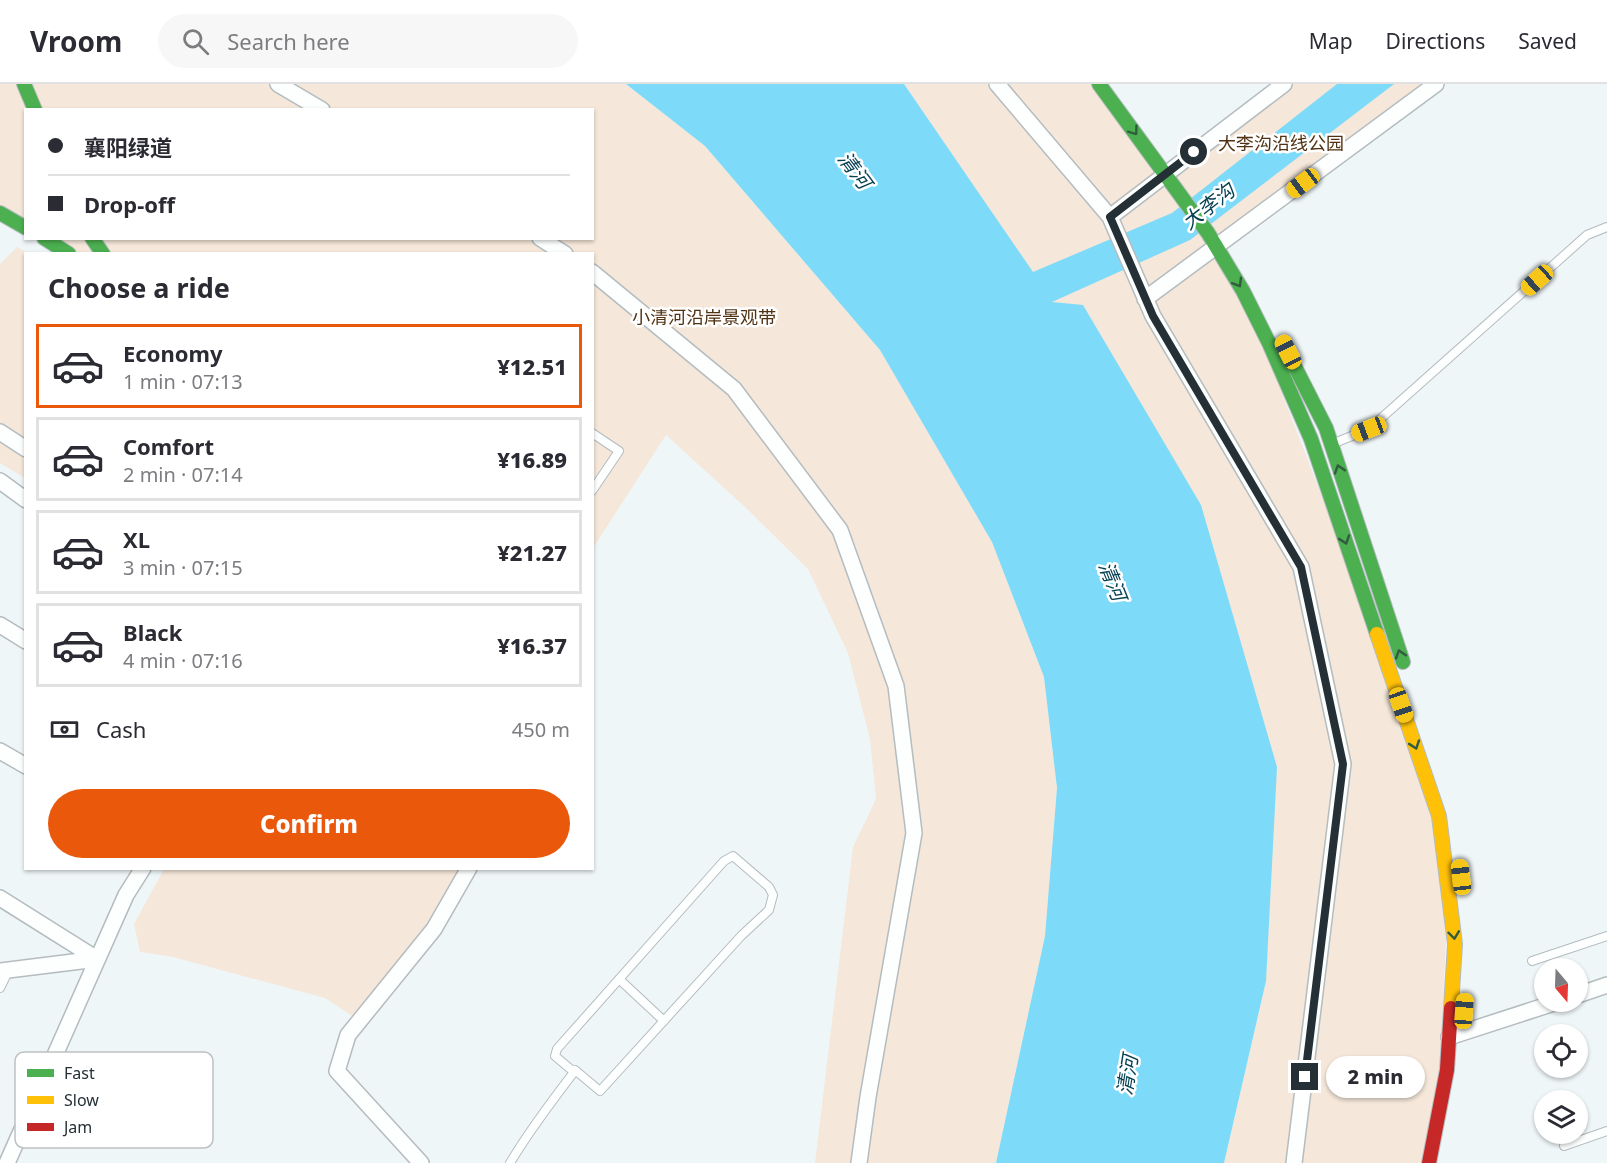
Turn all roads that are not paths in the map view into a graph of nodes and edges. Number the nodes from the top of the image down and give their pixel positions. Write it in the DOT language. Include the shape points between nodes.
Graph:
graph roads {
  1 [pos="24,84"];
  2 [pos="278,84"];
  3 [pos="997,84"];
  4 [pos="1099,84"];
  5 [pos="1284,84"];
  6 [pos="1436,84"];
  7 [pos="34,108"];
  8 [pos="319,108"];
  9 [pos="1174,171"];
  10 [pos="1196,193"];
  11 [pos="0,213"];
  12 [pos="1113,223"];
  13 [pos="24,227"];
  14 [pos="1607,227"];
  15 [pos="1218,237"];
  16 [pos="47,240"];
  17 [pos="543,240"];
  18 [pos="66,252"];
  19 [pos="562,252"];
  20 [pos="594,274"];
  21 [pos="1144,295"];
  22 [pos="0,432"];
  23 [pos="594,435"];
  24 [pos="1331,444"];
  25 [pos="24,448"];
  26 [pos="0,482"];
  27 [pos="594,486"];
  28 [pos="24,499"];
  29 [pos="0,625"];
  30 [pos="24,640"];
  31 [pos="1408,678"];
  32 [pos="0,751"];
  33 [pos="24,765"];
  34 [pos="142,870"];
  35 [pos="468,870"];
  36 [pos="0,898"];
  37 [pos="1607,936"];
  38 [pos="97,959"];
  39 [pos="1532,961"];
  40 [pos="1468,965"];
  41 [pos="3,973"];
  42 [pos="619,979"];
  43 [pos="1607,985"];
  44 [pos="0,988"];
  45 [pos="1588,992"];
  46 [pos="1534,1010"];
  47 [pos="664,1021"];
  48 [pos="1456,1036"];
  49 [pos="56,1052"];
  50 [pos="574,1072"];
  51 [pos="1459,1083"];
  52 [pos="1607,1131"];
  53 [pos="15,1145"];
  54 [pos="1564,1146"];
  55 [pos="7,1163"];
  56 [pos="421,1163"];
  57 [pos="510,1163"];
  58 [pos="858,1163"];
  59 [pos="1294,1163"];
  60 [pos="1429,1163"];
  1 -- 7 [label="main road"];
  2 -- 8 [label="street"];
  3 -- 12 [label="street"];
  4 -- 9 [label="main road, one-way"];
  5 -- 9 [label="street"];
  6 -- 15 [label="street"];
  9 -- 12 [label="street"];
  9 -- 15 [label="main road"];
  10 -- 15 [label="main road"];
  11 -- 13 [label="main road"];
  12 -- 21 [label="street"];
  14 -- 24 [label="lane" via="1587,235 1369,429"];
  15 -- 21 [label="street"];
  15 -- 24 [label="main road" via="1250,277"];
  15 -- 48 [label="main road, one-way" via="1311,439 1439,816 1455,944"];
  16 -- 18 [label="main road"];
  17 -- 19 [label="street"];
  20 -- 58 [label="street" via="734,389 840,530 896,686 914,833"];
  21 -- 59 [label="street" via="1301,567 1343,764"];
  22 -- 25 [label="street"];
  23 -- 27 [label="lane" via="619,451"];
  31 -- 24 [label="main road, one-way"];
  26 -- 28 [label="street"];
  29 -- 30 [label="street"];
  32 -- 33 [label="street"];
  34 -- 38 [label="street"];
  35 -- 56 [label="street" via="434,929 348,1035 337,1071"];
  36 -- 38 [label="street"];
  37 -- 39 [label="lane"];
  38 -- 41 [label="street"];
  38 -- 49 [label="street"];
  40 -- 48 [label="main road"];
  41 -- 44 [label="lane"];
  42 -- 47 [label="lane"];
  42 -- 47 [label="lane" via="724,861 733,856 769,887 773,895 769,910"];
  42 -- 50 [label="lane" via="557,1049 555,1056"];
  43 -- 45 [label="street"];
  46 -- 48 [label="street"];
  47 -- 50 [label="lane" via="600,1091"];
  48 -- 51 [label="main road"];
  48 -- 60 [label="main road"];
  50 -- 57 [label="lane"];
  52 -- 54 [label="lane"];
  53 -- 55 [label="street"];
}
